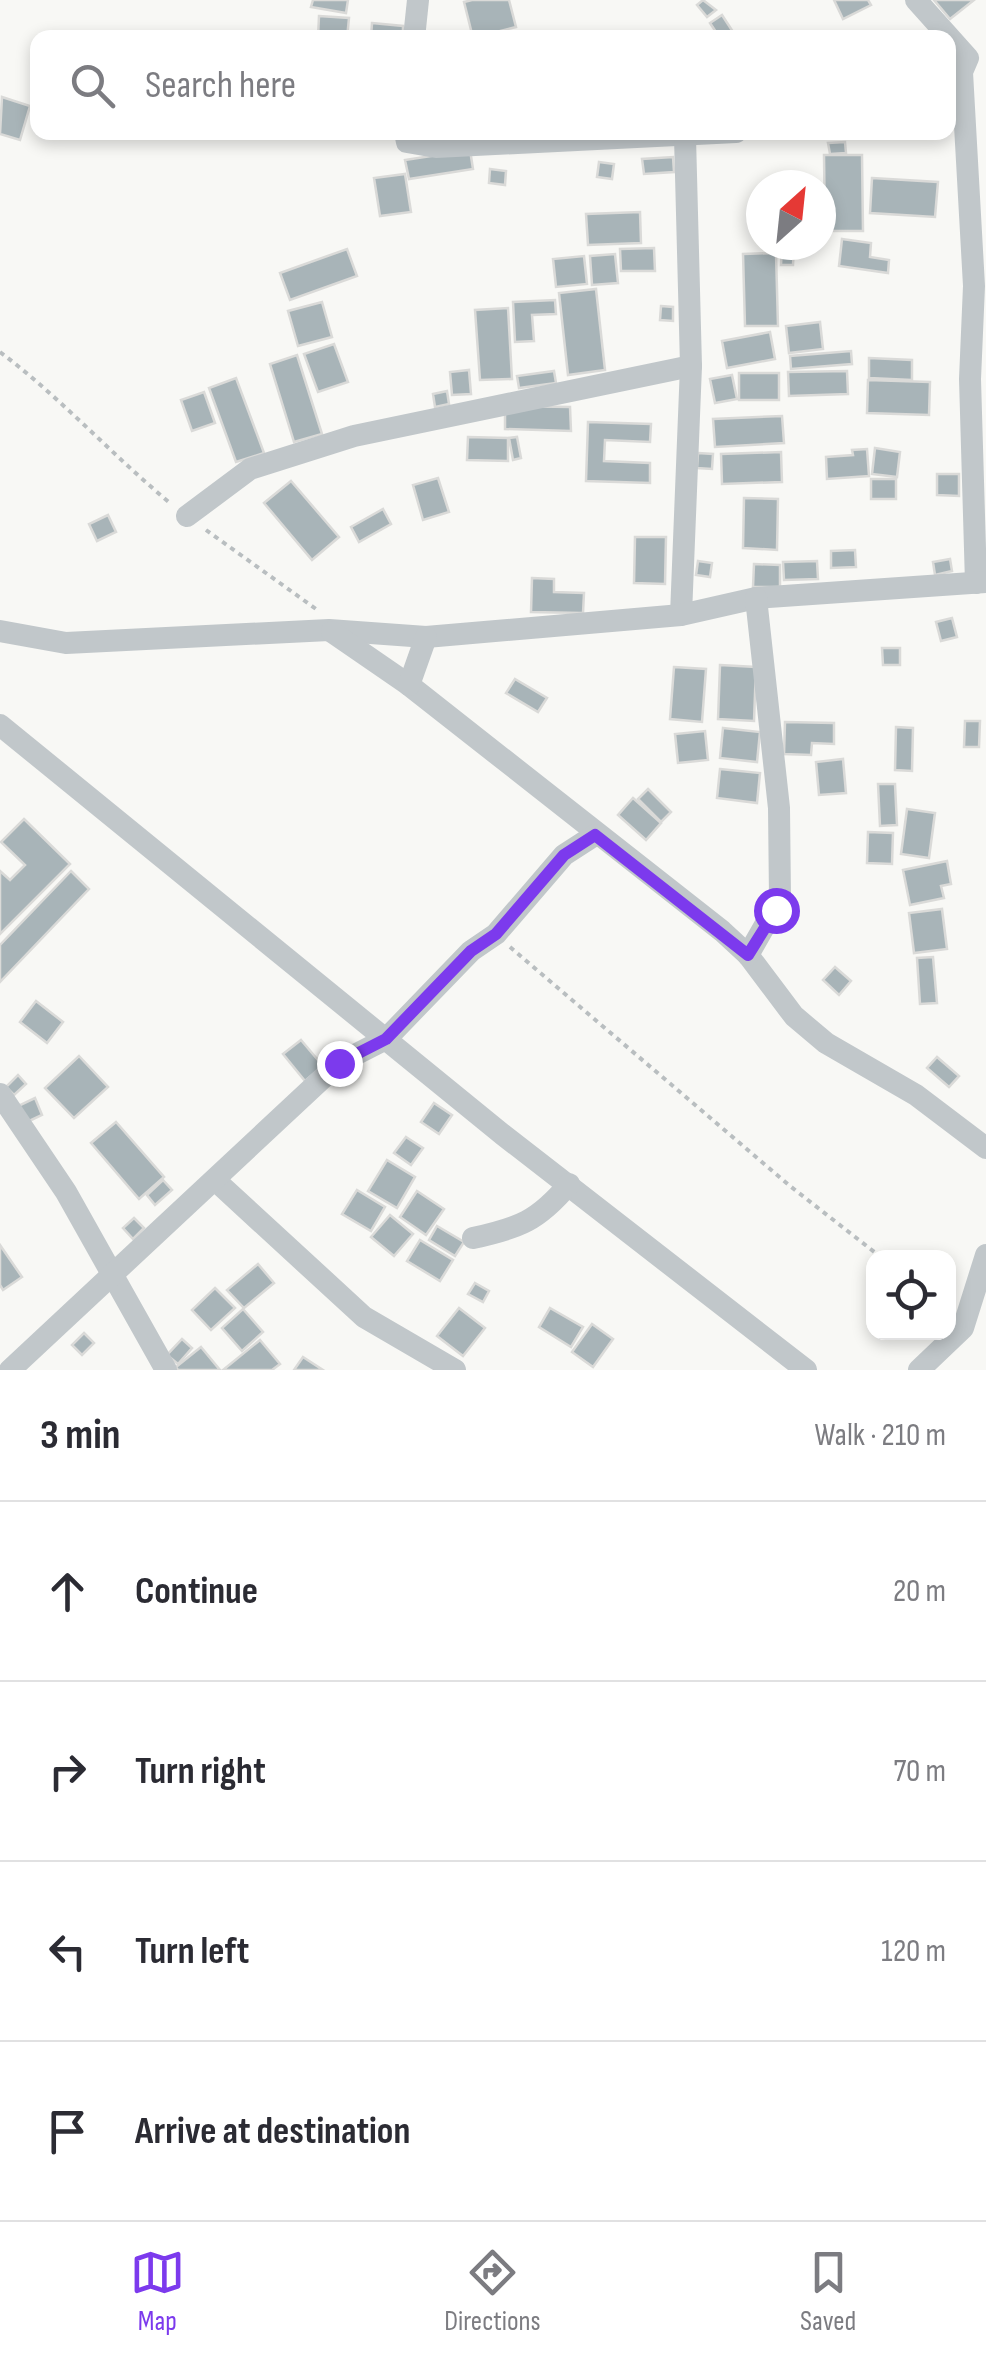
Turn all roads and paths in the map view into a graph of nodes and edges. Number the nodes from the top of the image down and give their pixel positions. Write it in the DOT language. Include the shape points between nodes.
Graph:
graph roads {
  1 [pos="418,0"];
  2 [pos="916,0"];
  3 [pos="415,30"];
  4 [pos="952,30"];
  5 [pos="956,33"];
  6 [pos="977,51"];
  7 [pos="956,113"];
  8 [pos="406,140"];
  9 [pos="617,140"];
  10 [pos="685,140"];
  11 [pos="980,281"];
  12 [pos="0,352"];
  13 [pos="690,366"];
  14 [pos="978,377"];
  15 [pos="186,516"];
  16 [pos="981,582"];
  17 [pos="756,598"];
  18 [pos="681,615"];
  19 [pos="329,630"];
  20 [pos="0,631"];
  21 [pos="426,637"];
  22 [pos="410,685"];
  23 [pos="0,726"];
  24 [pos="595,835"];
  25 [pos="496,934"];
  26 [pos="748,955"];
  27 [pos="386,1039"];
  28 [pos="0,1094"];
  29 [pos="986,1148"];
  30 [pos="216,1180"];
  31 [pos="569,1184"];
  32 [pos="472,1238"];
  33 [pos="872,1250"];
  34 [pos="986,1255"];
  35 [pos="112,1273"];
  36 [pos="10,1370"];
  37 [pos="166,1370"];
  38 [pos="455,1370"];
  39 [pos="806,1370"];
  40 [pos="919,1370"];
  1 -- 3 [label="street"];
  2 -- 4 [label="street"];
  5 -- 6 [label="street"];
  6 -- 7 [label="street" via="962,72"];
  7 -- 11 [label="street"];
  8 -- 9 [label="street" via="436,148"];
  10 -- 13 [label="street"];
  11 -- 14 [label="street"];
  12 -- 15 [label="path"];
  13 -- 15 [label="street" via="354,436 250,469"];
  13 -- 18 [label="street"];
  14 -- 16 [label="street"];
  15 -- 19 [label="path" via="306,600"];
  16 -- 17 [label="street"];
  17 -- 18 [label="street"];
  17 -- 26 [label="street" via="779,808 780,899"];
  18 -- 21 [label="street"];
  19 -- 20 [label="street" via="66,643"];
  19 -- 21 [label="street"];
  19 -- 22 [label="street"];
  21 -- 22 [label="street"];
  22 -- 24 [label="street"];
  23 -- 27 [label="street"];
  24 -- 25 [label="street" via="564,855"];
  24 -- 26 [label="street"];
  25 -- 27 [label="street"];
  25 -- 33 [label="path"];
  26 -- 29 [label="street" via="794,1016 826,1043 916,1095"];
  27 -- 30 [label="street" via="339,1063"];
  27 -- 31 [label="street"];
  28 -- 35 [label="street"];
  30 -- 35 [label="street"];
  30 -- 38 [label="street" via="364,1317"];
  31 -- 32 [label="street" via="543,1215"];
  31 -- 39 [label="street"];
  34 -- 40 [label="street" via="964,1328"];
  35 -- 36 [label="street"];
  35 -- 37 [label="street"];
}
